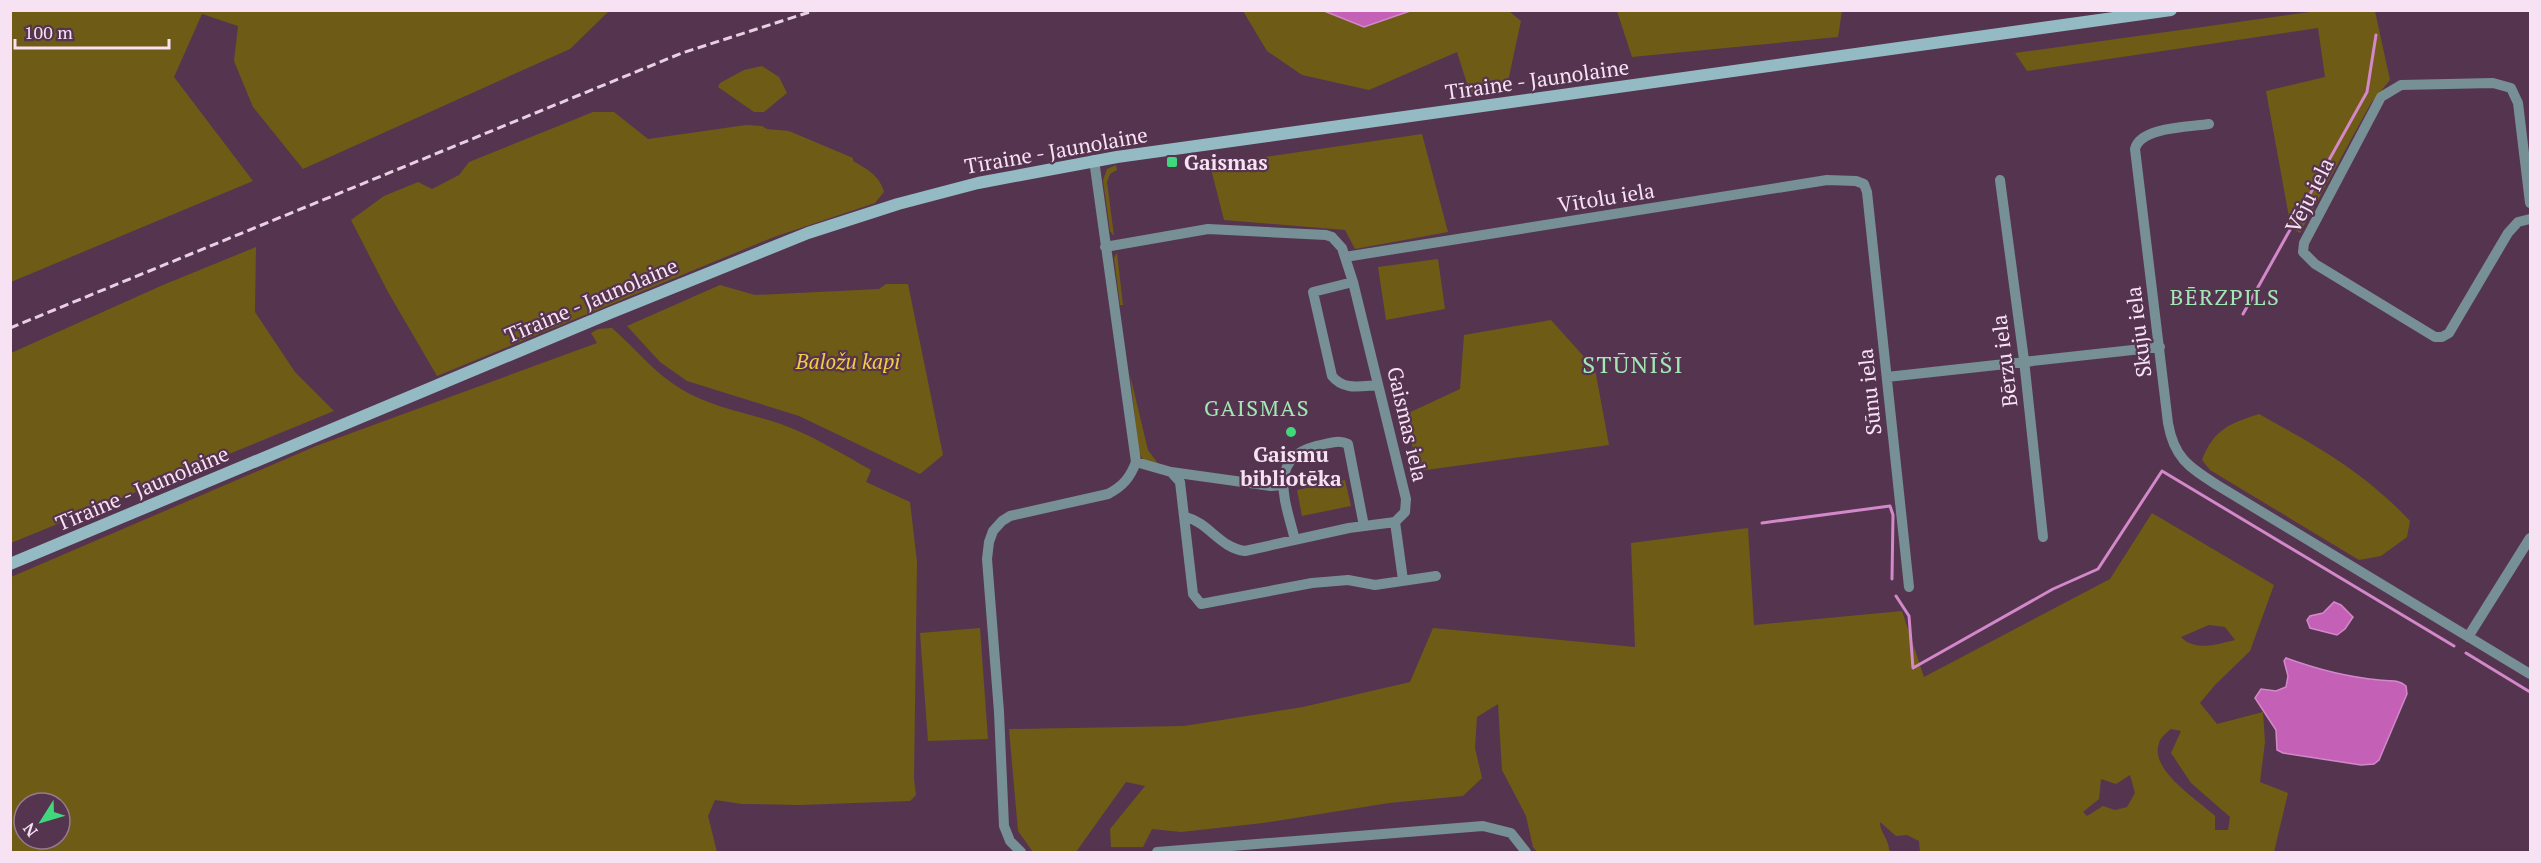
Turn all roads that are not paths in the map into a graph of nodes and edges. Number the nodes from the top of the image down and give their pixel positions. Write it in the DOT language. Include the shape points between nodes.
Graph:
graph roads {
  1 [pos="2171,10"];
  2 [pos="2209,124"];
  3 [pos="1094,160"];
  4 [pos="2000,180"];
  5 [pos="1867,192"];
  6 [pos="2530,202"];
  7 [pos="2530,219"];
  8 [pos="1106,247"];
  9 [pos="1345,257"];
  10 [pos="1353,282"];
  11 [pos="2160,347"];
  12 [pos="2024,360"];
  13 [pos="1887,376"];
  14 [pos="1378,385"];
  15 [pos="1136,462"];
  16 [pos="1172,472"];
  17 [pos="1282,485"];
  18 [pos="1186,517"];
  19 [pos="1395,522"];
  20 [pos="1364,526"];
  21 [pos="2043,537"];
  22 [pos="2530,538"];
  23 [pos="1295,540"];
  24 [pos="10,564"];
  25 [pos="1436,576"];
  26 [pos="1403,580"];
  27 [pos="1909,587"];
  28 [pos="2468,637"];
  29 [pos="2530,674"];
  30 [pos="1021,852"];
  31 [pos="1157,852"];
  32 [pos="1526,852"];
  1 -- 3 [label="main road, Tīraine - Jaunolaine"];
  2 -- 11 [label="street, Skuju iela" via="2145,135 2137,141"];
  3 -- 8 [label="street"];
  3 -- 24 [label="main road, Tīraine - Jaunolaine" via="970,185 808,233"];
  4 -- 12 [label="street, Bērzu iela"];
  5 -- 9 [label="street, Vītolu iela" via="1864,184 1856,181 1827,180"];
  5 -- 13 [label="street, Sūnu iela"];
  6 -- 7 [label="street, Vēju iela" via="2518,103 2511,88 2493,83 2401,85 2381,97 2304,243 2303,252 2335,276 2435,337 2442,337 2449,333 2508,233 2518,222"];
  8 -- 9 [label="street, Gaismas iela" via="1203,229 1231,229 1326,235 1338,242"];
  8 -- 15 [label="street"];
  9 -- 10 [label="street, Gaismas iela"];
  10 -- 14 [label="street, Gaismas iela"];
  10 -- 14 [label="street" via="1313,292 1332,376 1349,387"];
  11 -- 12 [label="street"];
  11 -- 28 [label="street, Skuju iela" via="2171,440 2185,464"];
  12 -- 13 [label="street"];
  12 -- 21 [label="street, Bērzu iela"];
  13 -- 27 [label="street, Sūnu iela"];
  14 -- 19 [label="street, Gaismas iela" via="1406,500 1405,512"];
  15 -- 16 [label="street"];
  15 -- 30 [label="street" via="1122,486 1108,494 1019,513 1002,520 993,531 987,572 1004,826 1010,841"];
  16 -- 17 [label="street"];
  16 -- 18 [label="street" via="1180,482"];
  17 -- 20 [label="street" via="1293,456 1300,450 1337,441 1348,444"];
  17 -- 23 [label="street"];
  18 -- 23 [label="street" via="1195,519 1233,549 1245,551"];
  18 -- 26 [label="street" via="1193,594 1201,604 1311,583 1348,580 1375,585"];
  19 -- 20 [label="street"];
  19 -- 26 [label="street, Gaismas iela"];
  20 -- 23 [label="street"];
  22 -- 28 [label="street"];
  25 -- 26 [label="street"];
  28 -- 29 [label="street"];
  31 -- 32 [label="street" via="1483,826 1510,833"];
}
